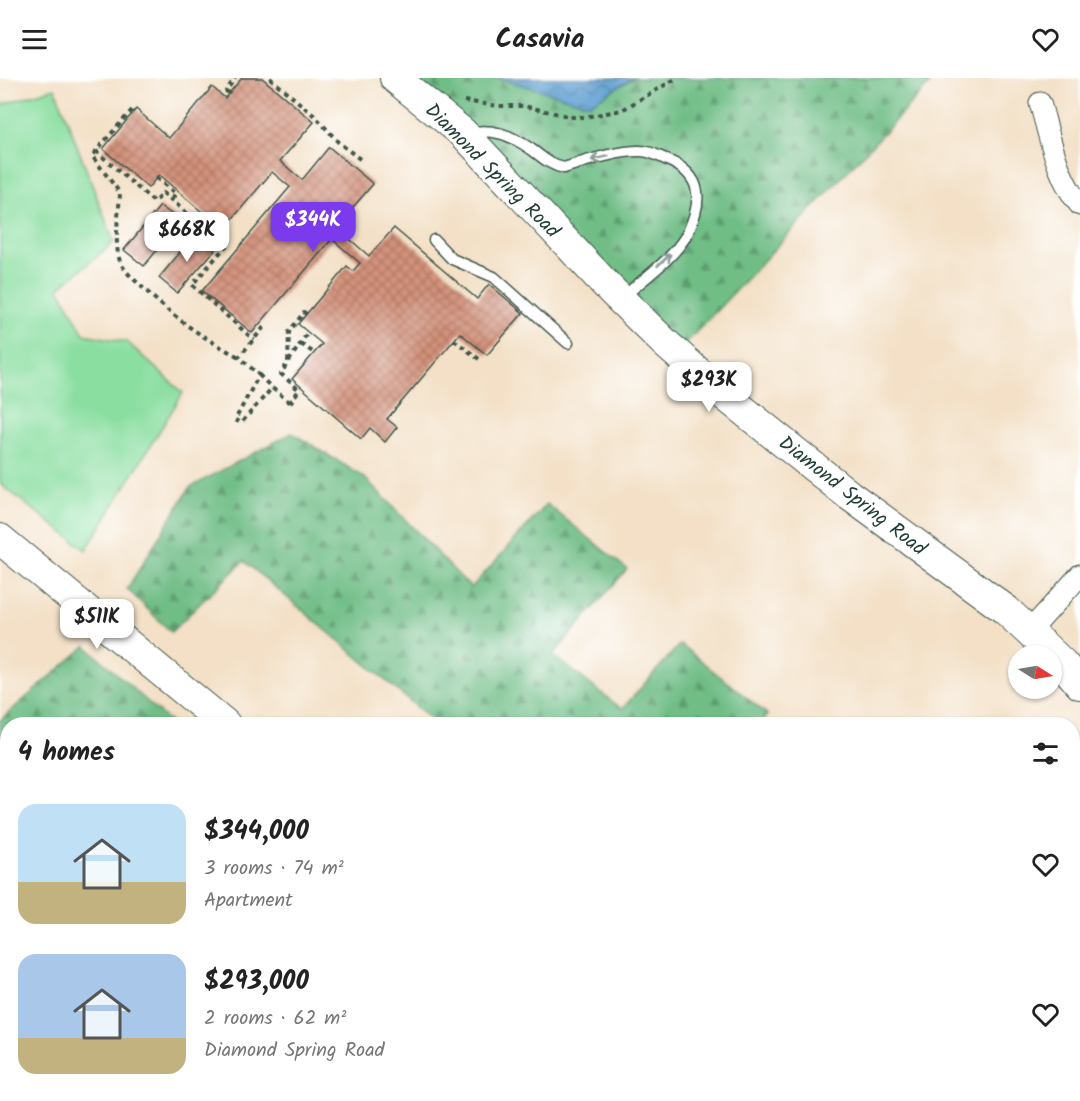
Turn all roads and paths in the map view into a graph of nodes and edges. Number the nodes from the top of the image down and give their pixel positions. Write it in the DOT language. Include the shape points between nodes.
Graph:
graph roads {
  1 [pos="235,78"];
  2 [pos="270,78"];
  3 [pos="395,78"];
  4 [pos="677,78"];
  5 [pos="229,93"];
  6 [pos="460,101"];
  7 [pos="1040,103"];
  8 [pos="132,110"];
  9 [pos="463,134"];
  10 [pos="96,151"];
  11 [pos="361,160"];
  12 [pos="156,178"];
  13 [pos="171,200"];
  14 [pos="1080,205"];
  15 [pos="434,240"];
  16 [pos="621,300"];
  17 [pos="306,314"];
  18 [pos="264,327"];
  19 [pos="308,332"];
  20 [pos="254,340"];
  21 [pos="454,340"];
  22 [pos="568,343"];
  23 [pos="301,344"];
  24 [pos="314,353"];
  25 [pos="239,357"];
  26 [pos="479,360"];
  27 [pos="288,362"];
  28 [pos="259,375"];
  29 [pos="272,388"];
  30 [pos="0,539"];
  31 [pos="1080,575"];
  32 [pos="1029,632"];
  33 [pos="1080,684"];
  34 [pos="216,717"];
  1 -- 5 [label="path" via="226,91"];
  2 -- 11 [label="path"];
  3 -- 9 [label="street, Diamond Spring Road"];
  4 -- 6 [label="path" via="622,110 585,117 524,106"];
  7 -- 14 [label="street" via="1056,157"];
  8 -- 10 [label="path"];
  9 -- 16 [label="street, Diamond Spring Road"];
  16 -- 9 [label="lane, one-way" via="687,234 697,209 698,194 688,173 672,162 642,151 556,167 492,130"];
  10 -- 13 [label="path" via="154,202 163,193"];
  10 -- 25 [label="path" via="92,156 120,193 119,260 128,273 169,313"];
  12 -- 13 [label="path" via="176,194"];
  13 -- 20 [label="path" via="226,246 192,285"];
  15 -- 22 [label="lane" via="452,259 494,277"];
  16 -- 32 [label="street, Diamond Spring Road" via="718,390 849,495 1006,610"];
  17 -- 27 [label="path" via="289,333"];
  18 -- 20 [label="path"];
  19 -- 23 [label="path"];
  20 -- 25 [label="path"];
  21 -- 26 [label="path"];
  23 -- 24 [label="path"];
  23 -- 27 [label="path"];
  25 -- 28 [label="path"];
  27 -- 29 [label="path" via="281,374 299,390 291,403"];
  28 -- 29 [label="path"];
  28 -- 29 [label="path" via="235,420 241,423"];
  30 -- 34 [label="street"];
  31 -- 32 [label="street"];
  32 -- 33 [label="street, Diamond Spring Road"];
}
